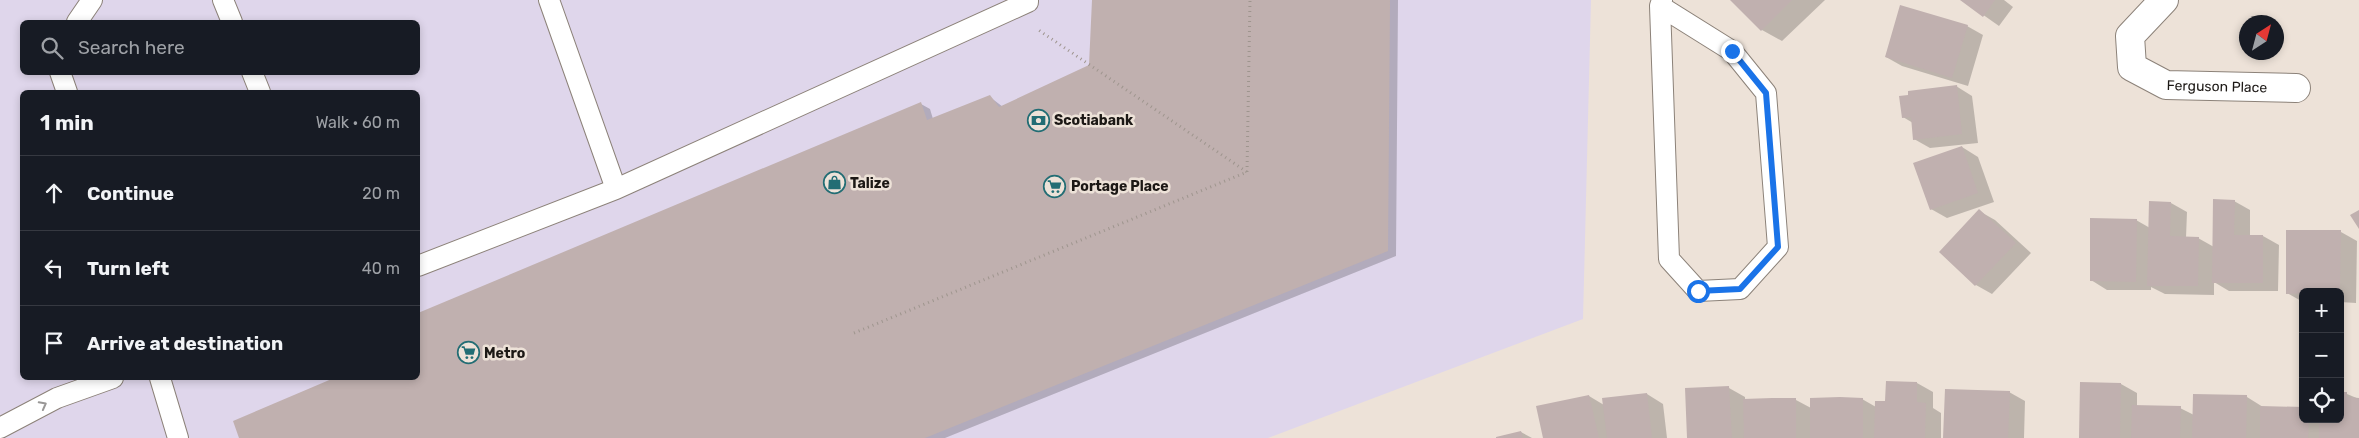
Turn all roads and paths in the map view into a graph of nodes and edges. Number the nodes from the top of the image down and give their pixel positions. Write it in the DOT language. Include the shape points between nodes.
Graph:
graph roads {
  1 [pos="92,0"];
  2 [pos="223,0"];
  3 [pos="549,0"];
  4 [pos="1028,0"];
  5 [pos="1250,0"];
  6 [pos="2164,0"];
  7 [pos="1661,3"];
  8 [pos="1010,11"];
  9 [pos="78,20"];
  10 [pos="231,20"];
  11 [pos="61,75"];
  12 [pos="253,75"];
  13 [pos="2296,88"];
  14 [pos="66,90"];
  15 [pos="259,90"];
  16 [pos="1247,172"];
  17 [pos="616,189"];
  18 [pos="420,265"];
  19 [pos="854,333"];
  20 [pos="107,380"];
  21 [pos="161,380"];
  22 [pos="0,428"];
  23 [pos="178,438"];
  1 -- 9 [label="lane"];
  2 -- 10 [label="lane"];
  3 -- 17 [label="lane"];
  4 -- 8 [label="lane"];
  5 -- 16 [label="path"];
  6 -- 13 [label="street, Ferguson Place" via="2130,36 2132,67 2166,86"];
  7 -- 7 [label="lane" via="1669,259 1698,291 1740,289 1778,247 1766,93 1732,51"];
  8 -- 16 [label="path"];
  8 -- 17 [label="lane"];
  11 -- 14 [label="lane"];
  12 -- 15 [label="lane"];
  16 -- 19 [label="path"];
  17 -- 18 [label="lane"];
  22 -- 20 [label="lane, one-way" via="56,398"];
  21 -- 23 [label="lane"];
}
